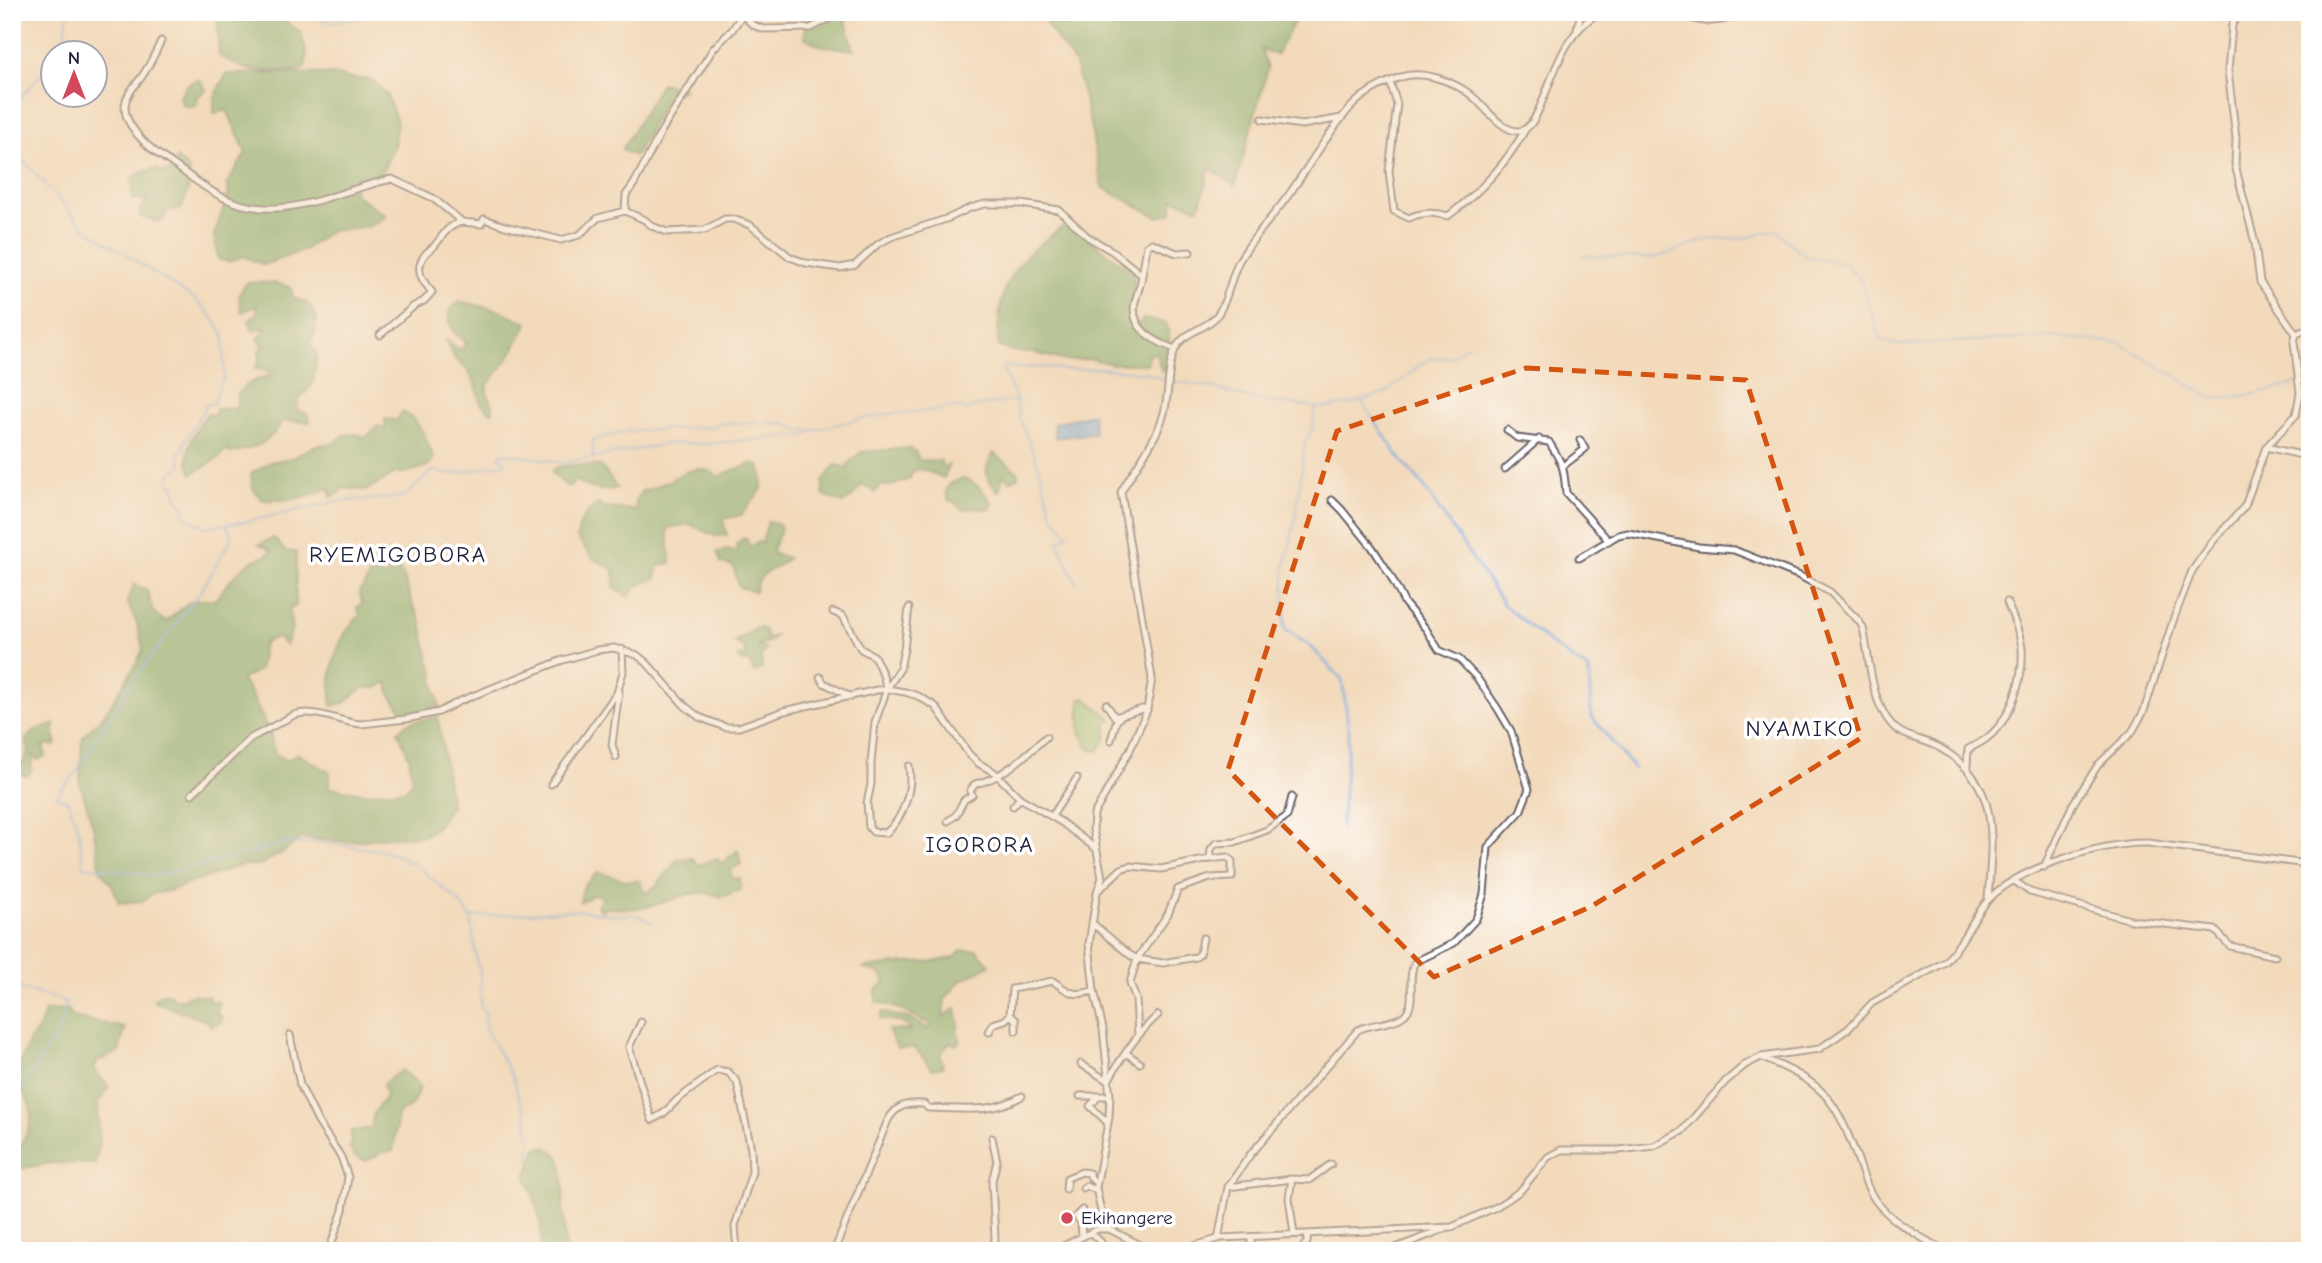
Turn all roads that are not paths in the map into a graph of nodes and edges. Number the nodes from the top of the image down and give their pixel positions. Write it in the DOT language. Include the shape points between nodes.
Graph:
graph roads {
  1 [pos="842,12"];
  2 [pos="1581,12"];
  3 [pos="1601,12"];
  4 [pos="1677,12"];
  5 [pos="1751,12"];
  6 [pos="2239,12"];
  7 [pos="740,13"];
  8 [pos="1577,30"];
  9 [pos="161,41"];
  10 [pos="1390,82"];
  11 [pos="1342,118"];
  12 [pos="1262,119"];
  13 [pos="1525,129"];
  14 [pos="625,211"];
  15 [pos="462,222"];
  16 [pos="1190,252"];
  17 [pos="1142,275"];
  18 [pos="2310,328"];
  19 [pos="2296,334"];
  20 [pos="380,335"];
  21 [pos="1175,349"];
  22 [pos="1507,430"];
  23 [pos="1538,439"];
  24 [pos="1580,440"];
  25 [pos="2266,447"];
  26 [pos="2310,457"];
  27 [pos="1563,466"];
  28 [pos="1504,468"];
  29 [pos="1332,500"];
  30 [pos="1609,541"];
  31 [pos="1579,558"];
  32 [pos="2007,602"];
  33 [pos="909,608"];
  34 [pos="832,612"];
  35 [pos="622,649"];
  36 [pos="820,677"];
  37 [pos="620,688"];
  38 [pos="887,689"];
  39 [pos="851,697"];
  40 [pos="1106,704"];
  41 [pos="1147,710"];
  42 [pos="1120,717"];
  43 [pos="1046,737"];
  44 [pos="1111,740"];
  45 [pos="616,757"];
  46 [pos="909,766"];
  47 [pos="1966,766"];
  48 [pos="996,775"];
  49 [pos="1077,778"];
  50 [pos="551,784"];
  51 [pos="192,794"];
  52 [pos="1292,797"];
  53 [pos="1020,798"];
  54 [pos="1013,807"];
  55 [pos="1052,816"];
  56 [pos="948,821"];
  57 [pos="1096,848"];
  58 [pos="1210,859"];
  59 [pos="2310,859"];
  60 [pos="2044,867"];
  61 [pos="2013,880"];
  62 [pos="1097,892"];
  63 [pos="1988,900"];
  64 [pos="1092,923"];
  65 [pos="1203,938"];
  66 [pos="2275,956"];
  67 [pos="1137,959"];
  68 [pos="1094,990"];
  69 [pos="1010,1015"];
  70 [pos="1158,1016"];
  71 [pos="640,1022"];
  72 [pos="1016,1031"];
  73 [pos="989,1032"];
  74 [pos="290,1035"];
  75 [pos="1138,1036"];
  76 [pos="1126,1053"];
  77 [pos="1761,1057"];
  78 [pos="1140,1063"];
  79 [pos="1082,1064"];
  80 [pos="1108,1081"];
  81 [pos="1022,1096"];
  82 [pos="1080,1096"];
  83 [pos="1100,1096"];
  84 [pos="1110,1096"];
  85 [pos="1108,1123"];
  86 [pos="992,1138"];
  87 [pos="1331,1164"];
  88 [pos="1292,1179"];
  89 [pos="1096,1187"];
  90 [pos="1228,1187"];
  91 [pos="1083,1188"];
  92 [pos="1066,1189"];
  93 [pos="1082,1210"];
  94 [pos="1104,1219"];
  95 [pos="1452,1227"];
  96 [pos="1109,1228"];
  97 [pos="1098,1229"];
  98 [pos="1091,1233"];
  99 [pos="1294,1234"];
  100 [pos="1308,1234"];
  101 [pos="1083,1237"];
  102 [pos="1251,1237"];
  103 [pos="1218,1239"];
  104 [pos="329,1251"];
  105 [pos="737,1251"];
  106 [pos="834,1251"];
  107 [pos="992,1251"];
  108 [pos="1053,1251"];
  109 [pos="1105,1251"];
  110 [pos="1152,1251"];
  111 [pos="1177,1251"];
  112 [pos="1258,1251"];
  113 [pos="1301,1251"];
  114 [pos="1388,1251"];
  115 [pos="1944,1251"];
  1 -- 7 [label="street" via="811,28 763,29"];
  2 -- 8 [label="street"];
  3 -- 8 [label="street"];
  4 -- 5 [label="street" via="1697,22 1712,22"];
  6 -- 19 [label="street" via="2232,25 2228,71 2235,165 2260,282"];
  7 -- 14 [label="street" via="662,130 626,195"];
  8 -- 13 [label="street" via="1537,114"];
  9 -- 15 [label="street" via="128,94 126,114 157,154 206,188 237,203 267,210 298,206 392,179 433,198"];
  10 -- 11 [label="street" via="1373,90"];
  10 -- 13 [label="street" via="1422,75 1454,84 1503,126"];
  10 -- 13 [label="street" via="1397,104 1389,171 1394,211 1409,218 1432,213 1448,216 1456,211 1492,177"];
  11 -- 12 [label="street" via="1302,125"];
  11 -- 21 [label="street" via="1246,250 1220,312"];
  14 -- 15 [label="street" via="598,218 579,235 561,240 484,219 481,224"];
  14 -- 17 [label="street" via="667,232 705,230 733,219 750,225 790,257 840,268 856,265 891,237 970,208 1021,204 1059,210"];
  15 -- 20 [label="street" via="446,229 420,265 421,279 432,292"];
  16 -- 17 [label="street" via="1177,253 1152,243 1147,246"];
  17 -- 21 [label="street" via="1134,306 1137,320 1155,342"];
  18 -- 19 [label="street"];
  19 -- 25 [label="street" via="2300,393 2296,415"];
  21 -- 41 [label="street" via="1163,415 1121,492 1151,668"];
  22 -- 23 [label="street" via="1517,438"];
  23 -- 27 [label="street" via="1549,442"];
  23 -- 28 [label="street"];
  24 -- 27 [label="street" via="1586,449"];
  25 -- 26 [label="street"];
  25 -- 60 [label="street" via="2245,506 2192,571 2144,711 2132,732 2098,765 2073,804"];
  27 -- 30 [label="street" via="1566,493"];
  29 -- 90 [label="street" via="1372,547 1439,650 1459,659 1499,709 1511,730 1530,789 1520,813 1488,847 1484,894 1476,919 1454,943 1415,962 1408,1012 1397,1020 1358,1030"];
  30 -- 31 [label="street"];
  30 -- 47 [label="street" via="1628,533 1734,550 1830,592 1859,621 1881,709 1892,725 1901,733 1932,743"];
  32 -- 47 [label="street" via="2022,647 2021,671 2004,718 1988,738 1968,749"];
  33 -- 38 [label="street" via="900,669"];
  34 -- 38 [label="street" via="843,615 860,649 874,656"];
  35 -- 37 [label="street"];
  35 -- 39 [label="street" via="647,663 699,718 725,727"];
  35 -- 51 [label="street" via="597,650 560,661 427,715 360,724 325,714 295,715 251,738"];
  36 -- 39 [label="street"];
  37 -- 45 [label="street" via="612,745"];
  37 -- 50 [label="street"];
  38 -- 39 [label="street"];
  38 -- 46 [label="street" via="874,722 872,784 866,803 873,832 886,833 899,818 911,778"];
  38 -- 48 [label="street" via="918,696 935,706 973,758"];
  40 -- 42 [label="street"];
  41 -- 42 [label="street"];
  41 -- 57 [label="street" via="1094,814"];
  42 -- 44 [label="street"];
  43 -- 48 [label="street"];
  47 -- 63 [label="street" via="1983,793 1990,822"];
  48 -- 53 [label="street"];
  48 -- 56 [label="street" via="975,784 972,795"];
  49 -- 55 [label="street"];
  52 -- 58 [label="street" via="1287,816 1267,830 1235,842 1216,843"];
  53 -- 54 [label="street"];
  53 -- 55 [label="street"];
  55 -- 57 [label="street"];
  57 -- 62 [label="street" via="1102,878"];
  58 -- 62 [label="street" via="1161,869 1130,866"];
  58 -- 67 [label="street" via="1227,857 1232,861 1232,877 1210,878 1178,889 1168,915"];
  59 -- 60 [label="street" via="2299,863 2130,843 2095,849"];
  60 -- 61 [label="street"];
  61 -- 63 [label="street"];
  61 -- 66 [label="street" via="2030,892 2131,920 2215,930 2230,946"];
  62 -- 64 [label="street"];
  63 -- 77 [label="street" via="1945,962 1872,1003 1848,1030 1819,1049"];
  64 -- 67 [label="street"];
  64 -- 68 [label="street" via="1089,944"];
  65 -- 67 [label="street" via="1196,957 1163,963"];
  67 -- 75 [label="street" via="1130,984 1136,999"];
  68 -- 69 [label="street" via="1071,995 1053,981 1024,985 1012,989"];
  68 -- 80 [label="street"];
  69 -- 72 [label="street" via="1016,1020"];
  69 -- 73 [label="street" via="993,1024"];
  70 -- 75 [label="street"];
  71 -- 105 [label="street" via="629,1048 652,1120 717,1070 728,1072 737,1082 752,1172 736,1226"];
  74 -- 104 [label="street" via="300,1085 348,1177 344,1210"];
  75 -- 76 [label="street"];
  76 -- 78 [label="street"];
  76 -- 80 [label="street"];
  77 -- 95 [label="street" via="1726,1081 1682,1131 1654,1146 1561,1150 1548,1157 1513,1196"];
  77 -- 115 [label="street" via="1821,1090 1838,1113 1876,1202"];
  79 -- 80 [label="street"];
  80 -- 84 [label="street"];
  81 -- 106 [label="street" via="1003,1106 979,1110 909,1103 896,1108"];
  82 -- 83 [label="street"];
  83 -- 84 [label="street"];
  83 -- 85 [label="street" via="1090,1106"];
  84 -- 85 [label="street"];
  85 -- 89 [label="street"];
  86 -- 107 [label="street" via="997,1161 992,1181"];
  87 -- 88 [label="street" via="1309,1180"];
  88 -- 90 [label="street"];
  88 -- 99 [label="street" via="1289,1198"];
  89 -- 91 [label="street"];
  89 -- 92 [label="street" via="1089,1174 1082,1172 1067,1178"];
  89 -- 94 [label="street"];
  90 -- 103 [label="street"];
  93 -- 101 [label="street" via="1076,1216"];
  94 -- 96 [label="street"];
  94 -- 97 [label="street"];
  95 -- 100 [label="street"];
  95 -- 114 [label="street"];
  96 -- 97 [label="street"];
  96 -- 110 [label="street"];
  97 -- 98 [label="street"];
  98 -- 101 [label="street"];
  98 -- 109 [label="street"];
  99 -- 100 [label="street"];
  99 -- 102 [label="street"];
  100 -- 113 [label="street"];
  101 -- 108 [label="street"];
  102 -- 103 [label="street"];
  102 -- 112 [label="street" via="1251,1247"];
  103 -- 111 [label="street"];
}
